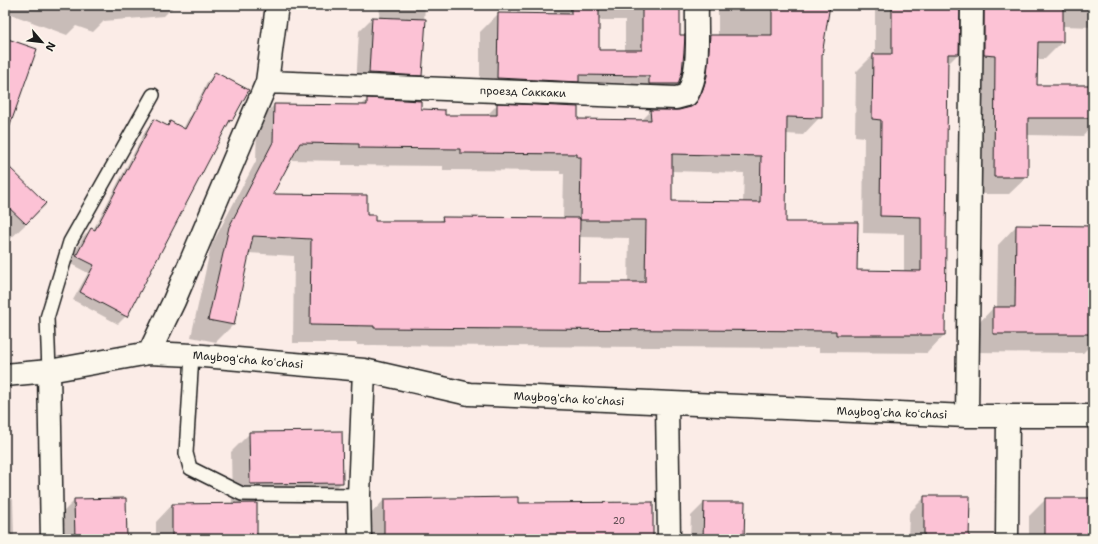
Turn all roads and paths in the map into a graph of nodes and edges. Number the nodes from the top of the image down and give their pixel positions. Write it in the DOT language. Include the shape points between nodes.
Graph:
graph roads {
  1 [pos="277,5"];
  2 [pos="697,5"];
  3 [pos="972,5"];
  4 [pos="267,82"];
  5 [pos="153,95"];
  6 [pos="149,353"];
  7 [pos="192,355"];
  8 [pos="364,370"];
  9 [pos="49,371"];
  10 [pos="5,375"];
  11 [pos="667,404"];
  12 [pos="967,416"];
  13 [pos="1008,416"];
  14 [pos="1093,416"];
  15 [pos="359,495"];
  16 [pos="52,539"];
  17 [pos="360,539"];
  18 [pos="669,539"];
  19 [pos="1007,539"];
  1 -- 4 [label="street"];
  2 -- 4 [label="street, проезд Саккаки" via="696,72 687,95 676,98"];
  3 -- 12 [label="street"];
  4 -- 6 [label="street" via="174,301"];
  5 -- 9 [label="lane" via="70,242 47,318"];
  6 -- 7 [label="street, Maybogʻcha koʻchasi"];
  6 -- 9 [label="street, Maybogʻcha koʻchasi"];
  7 -- 8 [label="street, Maybogʻcha koʻchasi"];
  7 -- 15 [label="lane" via="186,453 190,468 242,494"];
  8 -- 11 [label="street, Maybogʻcha koʻchasi" via="469,394"];
  8 -- 15 [label="street"];
  9 -- 10 [label="street, Maybogʻcha koʻchasi"];
  9 -- 16 [label="street"];
  11 -- 12 [label="street, Maybogʻcha koʻchasi"];
  11 -- 18 [label="street"];
  12 -- 13 [label="street, Maybogʻcha koʻchasi"];
  13 -- 14 [label="street, Maybogʻcha koʻchasi"];
  13 -- 19 [label="street"];
  15 -- 17 [label="street"];
}
